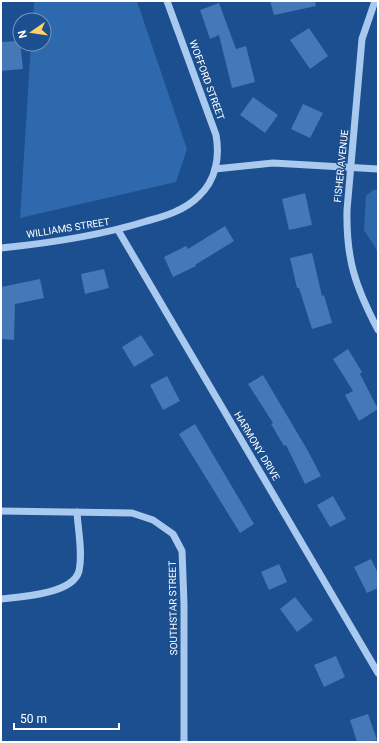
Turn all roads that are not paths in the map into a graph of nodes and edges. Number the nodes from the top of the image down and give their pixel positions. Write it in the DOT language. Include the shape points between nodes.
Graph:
graph roads {
  1 [pos="167,1"];
  2 [pos="374,1"];
  3 [pos="351,167"];
  4 [pos="216,169"];
  5 [pos="378,169"];
  6 [pos="118,230"];
  7 [pos="1,248"];
  8 [pos="378,330"];
  9 [pos="1,512"];
  10 [pos="76,512"];
  11 [pos="1,599"];
  12 [pos="378,673"];
  13 [pos="184,742"];
  1 -- 4 [label="street, WOFFORD STREET" via="216,135"];
  2 -- 3 [label="street, FISHER AVENUE" via="362,39"];
  3 -- 4 [label="street" via="273,163"];
  3 -- 5 [label="street"];
  3 -- 8 [label="street, FISHER AVENUE" via="346,229 349,260 356,284"];
  4 -- 6 [label="street, WILLIAMS STREET" via="200,196 188,205 161,217"];
  6 -- 7 [label="street, WILLIAMS STREET" via="55,242"];
  6 -- 12 [label="street, HARMONY DRIVE"];
  9 -- 10 [label="street, SOUTHSTAR STREET"];
  10 -- 11 [label="street" via="80,558 78,572 73,581 35,595"];
  10 -- 13 [label="street, SOUTHSTAR STREET" via="139,514 161,524 173,534 180,545 184,604"];
}
